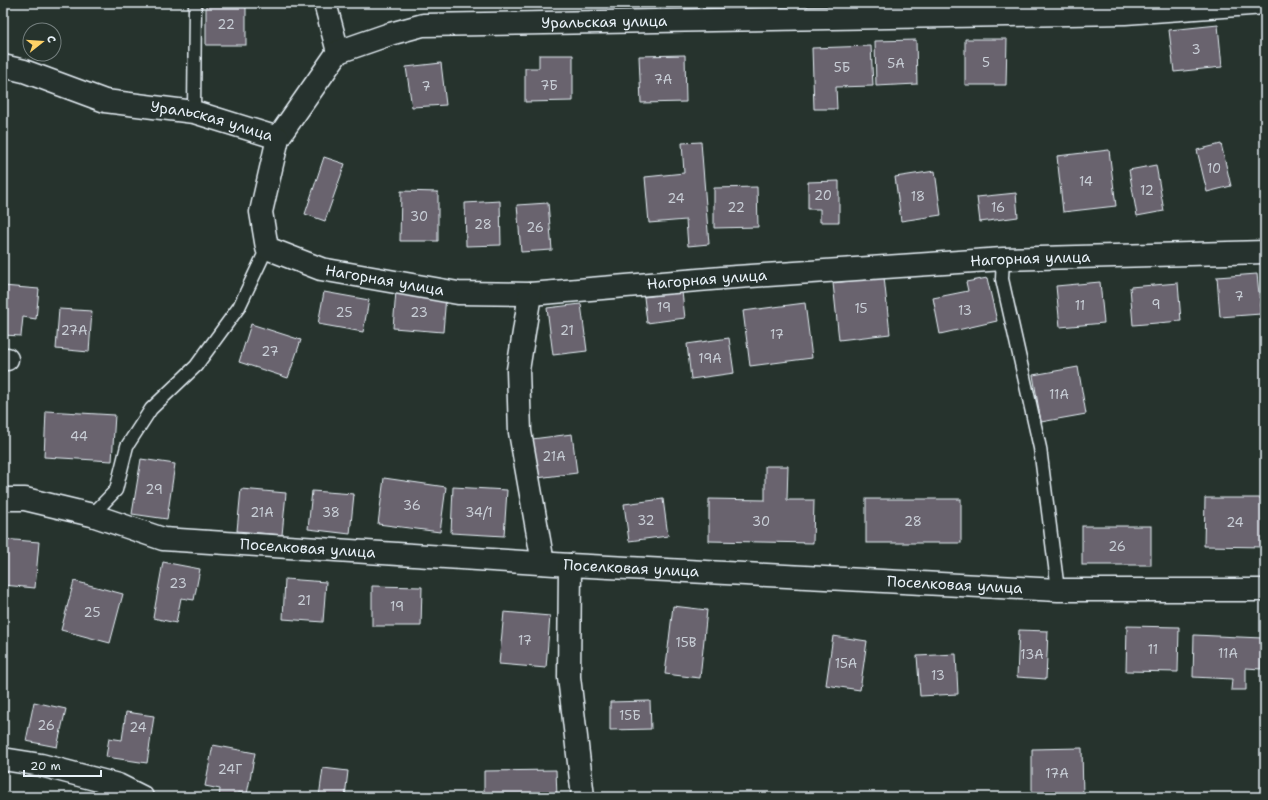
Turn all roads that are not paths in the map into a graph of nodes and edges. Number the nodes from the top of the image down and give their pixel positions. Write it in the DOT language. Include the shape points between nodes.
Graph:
graph roads {
  1 [pos="195,3"];
  2 [pos="324,3"];
  3 [pos="1265,3"];
  4 [pos="338,52"];
  5 [pos="3,66"];
  6 [pos="194,112"];
  7 [pos="278,138"];
  8 [pos="267,248"];
  9 [pos="1265,252"];
  10 [pos="1003,259"];
  11 [pos="530,294"];
  12 [pos="3,499"];
  13 [pos="92,515"];
  14 [pos="543,563"];
  15 [pos="570,565"];
  16 [pos="1058,590"];
  17 [pos="1265,590"];
  18 [pos="3,759"];
  19 [pos="142,797"];
  20 [pos="583,797"];
  1 -- 6 [label="lane"];
  2 -- 4 [label="street"];
  3 -- 4 [label="street, Уральская улица" via="1125,13 422,25"];
  4 -- 7 [label="street, Уральская улица"];
  5 -- 6 [label="street, Уральская улица" via="24,71 105,101"];
  6 -- 7 [label="street, Уральская улица"];
  7 -- 8 [label="street" via="261,212"];
  8 -- 11 [label="street, Нагорная улица" via="322,269 458,293"];
  8 -- 13 [label="lane" via="239,307 196,366 151,409 127,446 116,490"];
  9 -- 10 [label="street, Нагорная улица"];
  10 -- 11 [label="street, Нагорная улица"];
  10 -- 16 [label="lane" via="1002,279 1040,448"];
  11 -- 14 [label="street" via="518,370 520,432"];
  12 -- 13 [label="street, Поселковая улица" via="25,499"];
  13 -- 14 [label="street, Поселковая улица" via="163,539"];
  14 -- 15 [label="street, Поселковая улица"];
  15 -- 16 [label="street, Поселковая улица"];
  15 -- 20 [label="street" via="569,677"];
  16 -- 17 [label="street, Поселковая улица"];
  18 -- 19 [label="street" via="41,765 118,785"];
}
